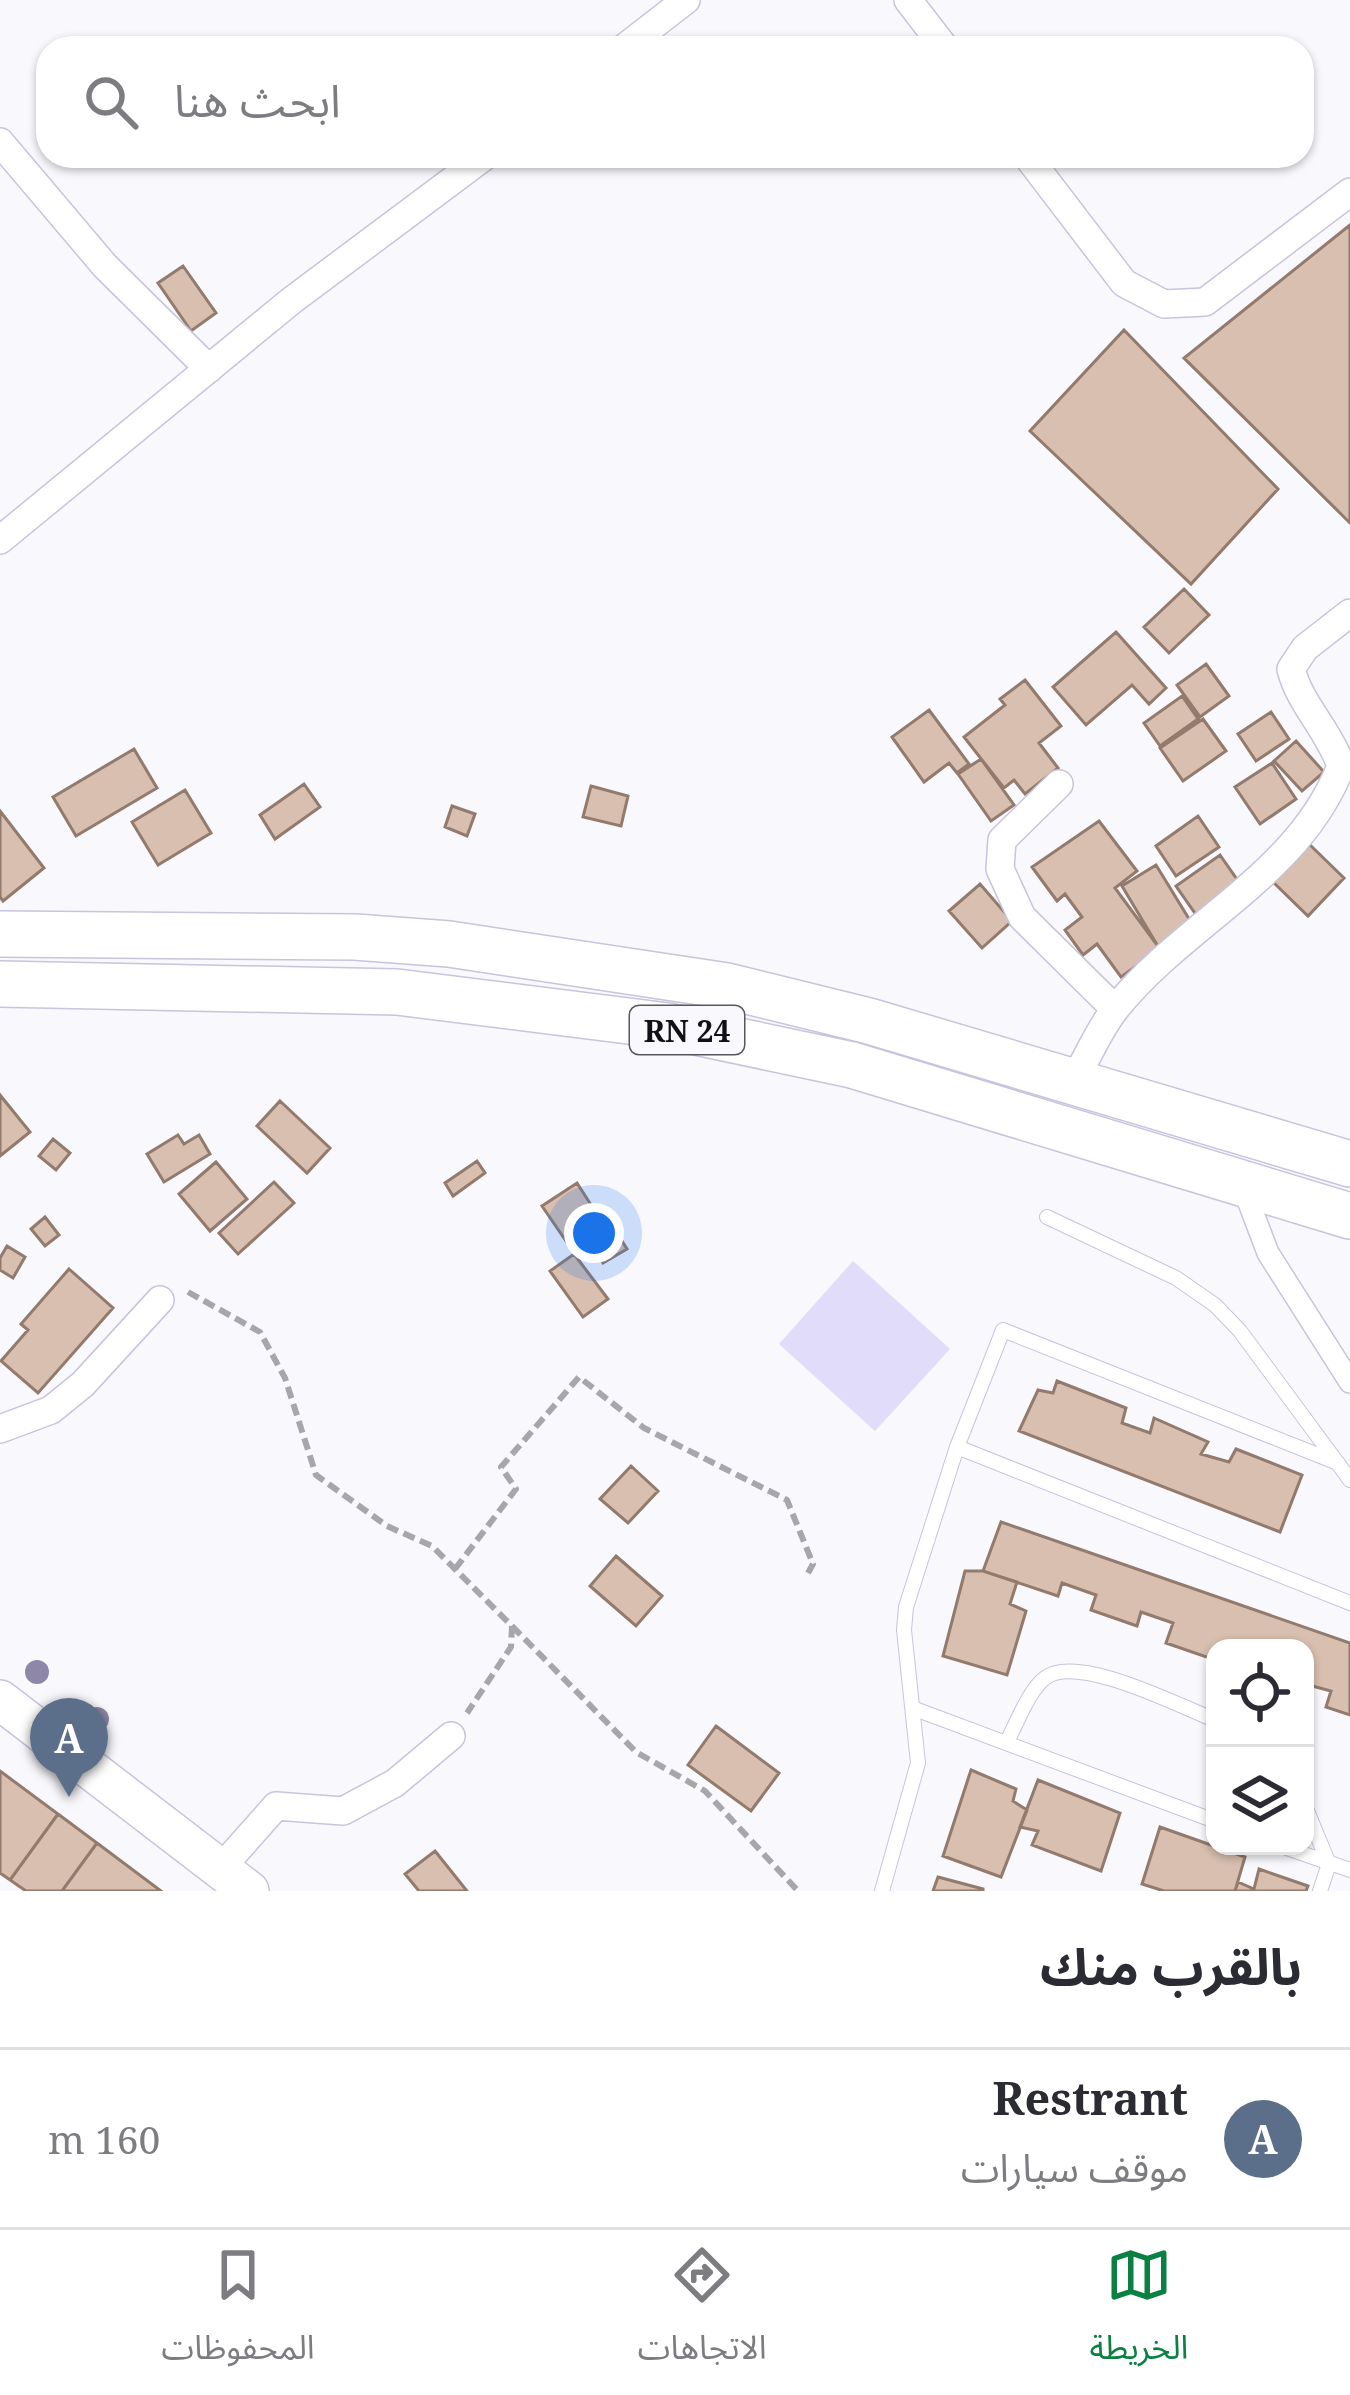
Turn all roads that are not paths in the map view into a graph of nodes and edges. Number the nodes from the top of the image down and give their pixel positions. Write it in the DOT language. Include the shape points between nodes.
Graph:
graph roads {
  1 [pos="686,0"];
  2 [pos="908,0"];
  3 [pos="640,36"];
  4 [pos="936,36"];
  5 [pos="0,142"];
  6 [pos="469,168"];
  7 [pos="1036,168"];
  8 [pos="1350,193"];
  9 [pos="209,369"];
  10 [pos="0,541"];
  11 [pos="1350,613"];
  12 [pos="1059,784"];
  13 [pos="0,934"];
  14 [pos="0,984"];
  15 [pos="1115,1009"];
  16 [pos="1074,1080"];
  17 [pos="1350,1164"];
  18 [pos="1240,1181"];
  19 [pos="1350,1216"];
  20 [pos="1048,1217"];
  21 [pos="160,1300"];
  22 [pos="1350,1382"];
  23 [pos="0,1429"];
  24 [pos="957,1447"];
  25 [pos="1338,1462"];
  26 [pos="1350,1480"];
  27 [pos="1350,1603"];
  28 [pos="0,1700"];
  29 [pos="914,1709"];
  30 [pos="1206,1717"];
  31 [pos="452,1736"];
  32 [pos="1006,1743"];
  33 [pos="1206,1818"];
  34 [pos="1314,1828"];
  35 [pos="1305,1855"];
  36 [pos="1329,1864"];
  37 [pos="1350,1870"];
  38 [pos="235,1880"];
  39 [pos="882,1891"];
  40 [pos="1320,1891"];
  1 -- 3 [label="street"];
  2 -- 4 [label="street"];
  5 -- 9 [label="street" via="105,266"];
  6 -- 9 [label="street"];
  7 -- 8 [label="street" via="1124,283 1164,304 1205,302"];
  9 -- 10 [label="street"];
  11 -- 15 [label="street" via="1291,669 1297,692 1332,739 1341,766 1332,789 1284,858"];
  12 -- 15 [label="street" via="1002,840 1000,869 1022,916"];
  13 -- 16 [label="highway, RN 24" via="356,937 472,947 727,986"];
  14 -- 18 [label="highway, RN 24" via="397,992 668,1026 852,1065"];
  15 -- 16 [label="street"];
  16 -- 17 [label="highway, RN 24"];
  18 -- 19 [label="highway, RN 24"];
  18 -- 22 [label="street" via="1268,1253"];
  20 -- 25 [label="lane" via="1215,1305"];
  21 -- 23 [label="street" via="51,1410"];
  24 -- 25 [label="lane" via="1003,1330"];
  24 -- 27 [label="lane"];
  24 -- 29 [label="lane" via="905,1607"];
  25 -- 26 [label="lane"];
  28 -- 38 [label="main road"];
  29 -- 32 [label="lane"];
  29 -- 39 [label="lane" via="918,1763"];
  30 -- 32 [label="lane" via="1084,1670 1058,1670 1041,1680"];
  31 -- 38 [label="street" via="395,1783 344,1811 276,1806"];
  32 -- 33 [label="lane"];
  34 -- 36 [label="lane"];
  35 -- 36 [label="lane"];
  36 -- 37 [label="lane"];
  36 -- 40 [label="lane"];
}
